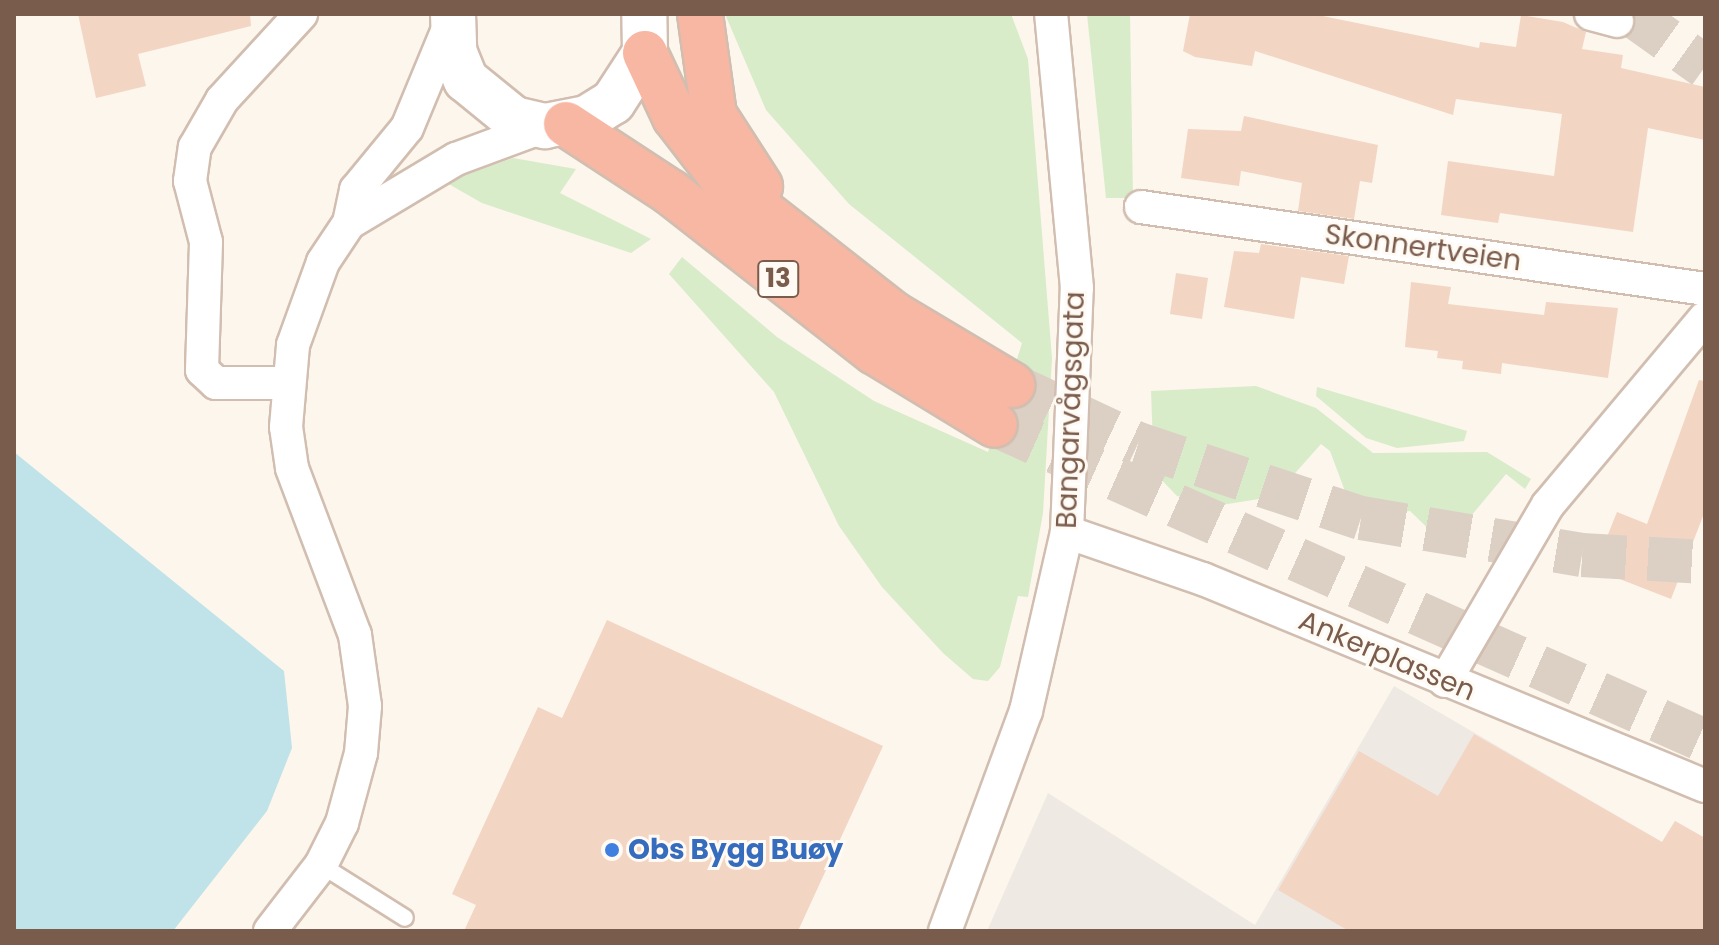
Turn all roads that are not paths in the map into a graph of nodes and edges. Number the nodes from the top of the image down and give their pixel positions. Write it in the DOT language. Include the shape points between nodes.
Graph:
graph roads {
  1 [pos="301,14"];
  2 [pos="700,14"];
  3 [pos="1051,14"];
  4 [pos="452,17"];
  5 [pos="646,26"];
  6 [pos="555,125"];
  7 [pos="1141,207"];
  8 [pos="349,223"];
  9 [pos="789,236"];
  10 [pos="1705,289"];
  11 [pos="1705,318"];
  12 [pos="287,383"];
  13 [pos="1012,385"];
  14 [pos="995,425"];
  15 [pos="1067,532"];
  16 [pos="1445,681"];
  17 [pos="1705,786"];
  18 [pos="321,865"];
  19 [pos="405,918"];
  20 [pos="270,931"];
  21 [pos="945,931"];
  1 -- 12 [label="street" via="222,100 195,147 190,181 206,242 202,370 216,383"];
  2 -- 9 [label="highway, 13" via="714,115"];
  3 -- 15 [label="street, Bangarvågsgata" via="1077,288"];
  4 -- 6 [label="main road" via="466,80 514,119"];
  4 -- 8 [label="street" via="407,128 356,190"];
  5 -- 6 [label="main road" via="613,102"];
  5 -- 9 [label="highway, 13" via="699,154"];
  6 -- 8 [label="street" via="456,159"];
  6 -- 14 [label="highway, 13" via="670,192 875,352"];
  7 -- 10 [label="street, Skonnertveien"];
  8 -- 12 [label="street" via="304,305"];
  9 -- 13 [label="highway, 13" via="893,314"];
  11 -- 16 [label="street" via="1548,505"];
  12 -- 18 [label="street" via="292,468 355,635 365,706 351,796"];
  15 -- 16 [label="street, Ankerplassen" via="1203,579"];
  15 -- 21 [label="street, Bangarvågsgata" via="1026,711"];
  16 -- 17 [label="street, Ankerplassen"];
  18 -- 19 [label="lane"];
  18 -- 20 [label="street"];
}
